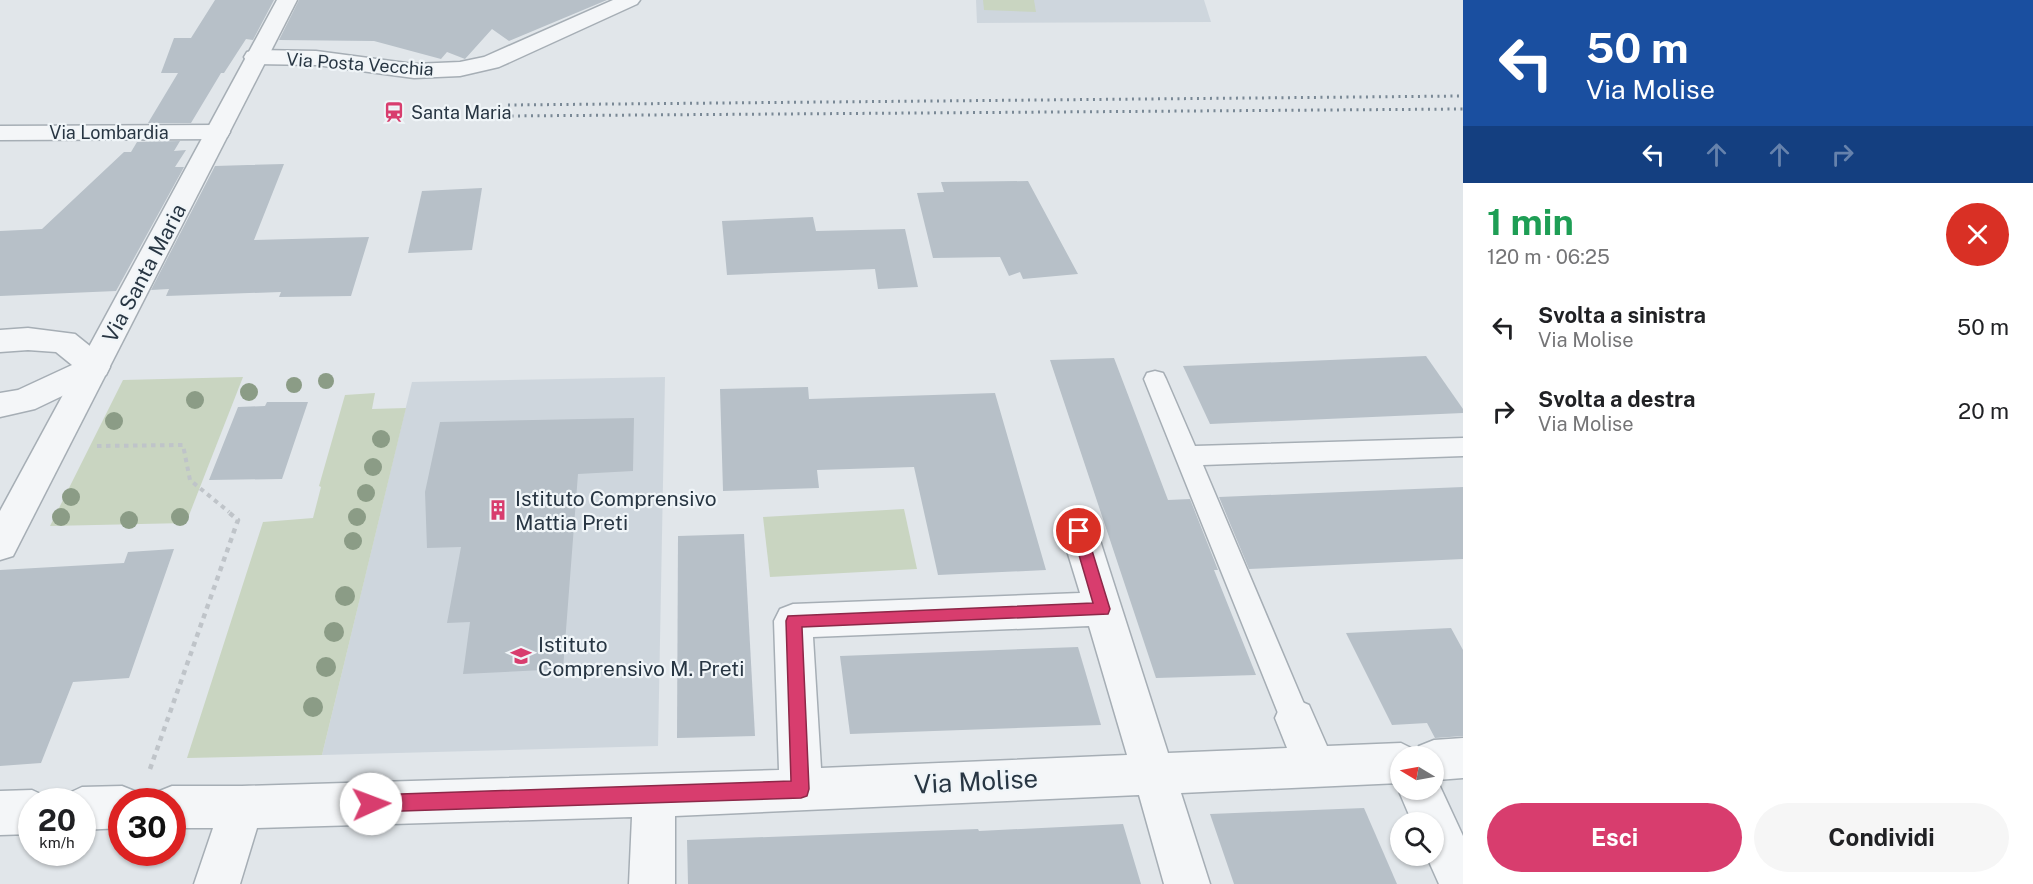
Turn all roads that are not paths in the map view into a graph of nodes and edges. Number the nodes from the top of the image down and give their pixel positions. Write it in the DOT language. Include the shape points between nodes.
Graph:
graph roads {
  1 [pos="287,0"];
  2 [pos="630,0"];
  3 [pos="255,57"];
  4 [pos="218,132"];
  5 [pos="0,133"];
  6 [pos="0,340"];
  7 [pos="95,367"];
  8 [pos="1155,379"];
  9 [pos="0,405"];
  10 [pos="1463,447"];
  11 [pos="1187,456"];
  12 [pos="1079,531"];
  13 [pos="0,545"];
  14 [pos="1102,609"];
  15 [pos="1295,718"];
  16 [pos="1463,758"];
  17 [pos="1444,759"];
  18 [pos="1390,763"];
  19 [pos="1315,766"];
  20 [pos="1151,773"];
  21 [pos="801,789"];
  22 [pos="654,796"];
  23 [pos="186,801"];
  24 [pos="242,807"];
  25 [pos="18,812"];
  26 [pos="0,813"];
  27 [pos="1444,844"];
  28 [pos="217,884"];
  29 [pos="652,884"];
  30 [pos="1186,884"];
  31 [pos="1462,884"];
  1 -- 3 [label="street, Via Santa Maria"];
  2 -- 3 [label="street, Via Posta Vecchia" via="491,62 460,69 414,71 316,58"];
  3 -- 4 [label="street, Via Santa Maria"];
  4 -- 5 [label="street, Via Lombardia"];
  4 -- 7 [label="street, Via Santa Maria"];
  6 -- 7 [label="street" via="63,342"];
  7 -- 9 [label="street" via="24,401"];
  7 -- 13 [label="street, Via Santa Maria"];
  8 -- 11 [label="lane"];
  10 -- 11 [label="lane"];
  11 -- 15 [label="lane"];
  12 -- 14 [label="street"];
  14 -- 20 [label="street"];
  14 -- 21 [label="street" via="794,621"];
  15 -- 19 [label="street"];
  16 -- 17 [label="street"];
  18 -- 19 [label="street, Via Molise"];
  19 -- 20 [label="street, Via Molise"];
  20 -- 21 [label="street, Via Molise"];
  20 -- 30 [label="street"];
  21 -- 22 [label="street, Via Molise"];
  22 -- 24 [label="street, Via Molise"];
  22 -- 29 [label="street"];
  23 -- 24 [label="street, Via Molise"];
  24 -- 28 [label="street"];
  25 -- 26 [label="street"];
  27 -- 31 [label="street"];
}
